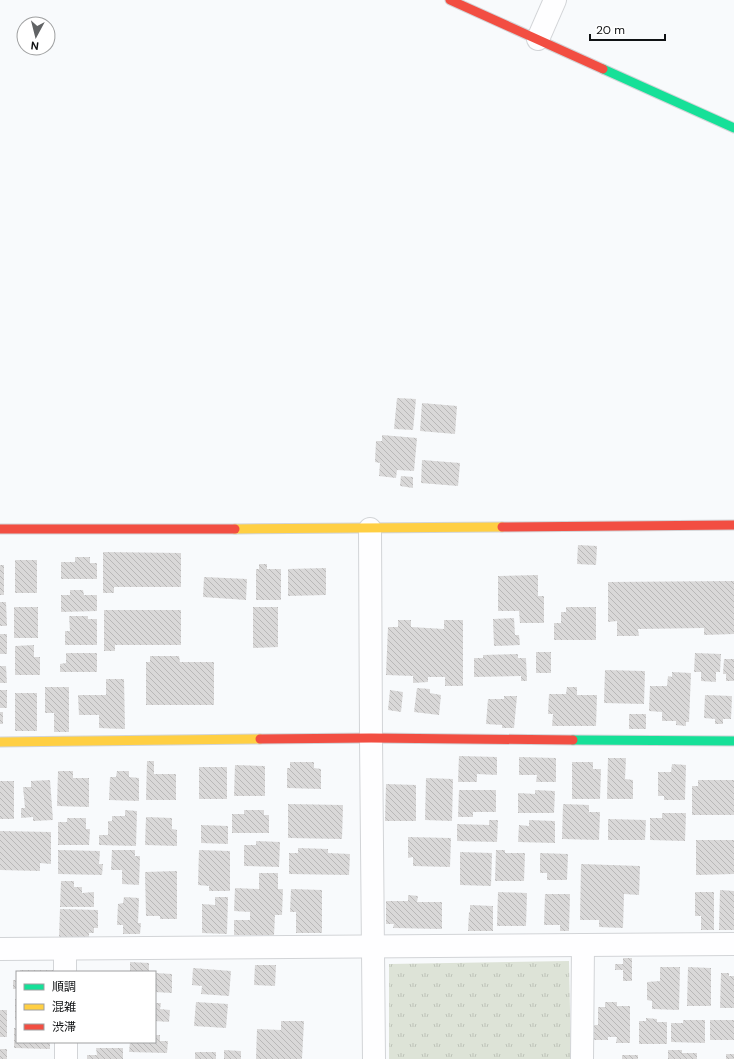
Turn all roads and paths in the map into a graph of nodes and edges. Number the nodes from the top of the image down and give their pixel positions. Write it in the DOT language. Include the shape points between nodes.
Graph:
graph roads {
  1 [pos="450,0"];
  2 [pos="555,0"];
  3 [pos="538,39"];
  4 [pos="734,128"];
  5 [pos="734,526"];
  6 [pos="0,529"];
  7 [pos="370,529"];
  8 [pos="371,738"];
  9 [pos="734,741"];
  10 [pos="0,742"];
  11 [pos="734,944"];
  12 [pos="583,945"];
  13 [pos="373,947"];
  14 [pos="0,949"];
  15 [pos="65,949"];
  16 [pos="65,971"];
  17 [pos="66,1043"];
  18 [pos="66,1059"];
  19 [pos="374,1059"];
  20 [pos="582,1059"];
  1 -- 3 [label="street"];
  2 -- 3 [label="street"];
  3 -- 4 [label="street"];
  5 -- 7 [label="street"];
  6 -- 7 [label="street"];
  7 -- 8 [label="street"];
  8 -- 9 [label="street"];
  8 -- 10 [label="street"];
  8 -- 13 [label="street"];
  11 -- 12 [label="street"];
  12 -- 13 [label="street"];
  12 -- 20 [label="street"];
  13 -- 15 [label="street"];
  13 -- 19 [label="street"];
  14 -- 15 [label="street"];
  15 -- 16 [label="street"];
  17 -- 18 [label="street"];
}
